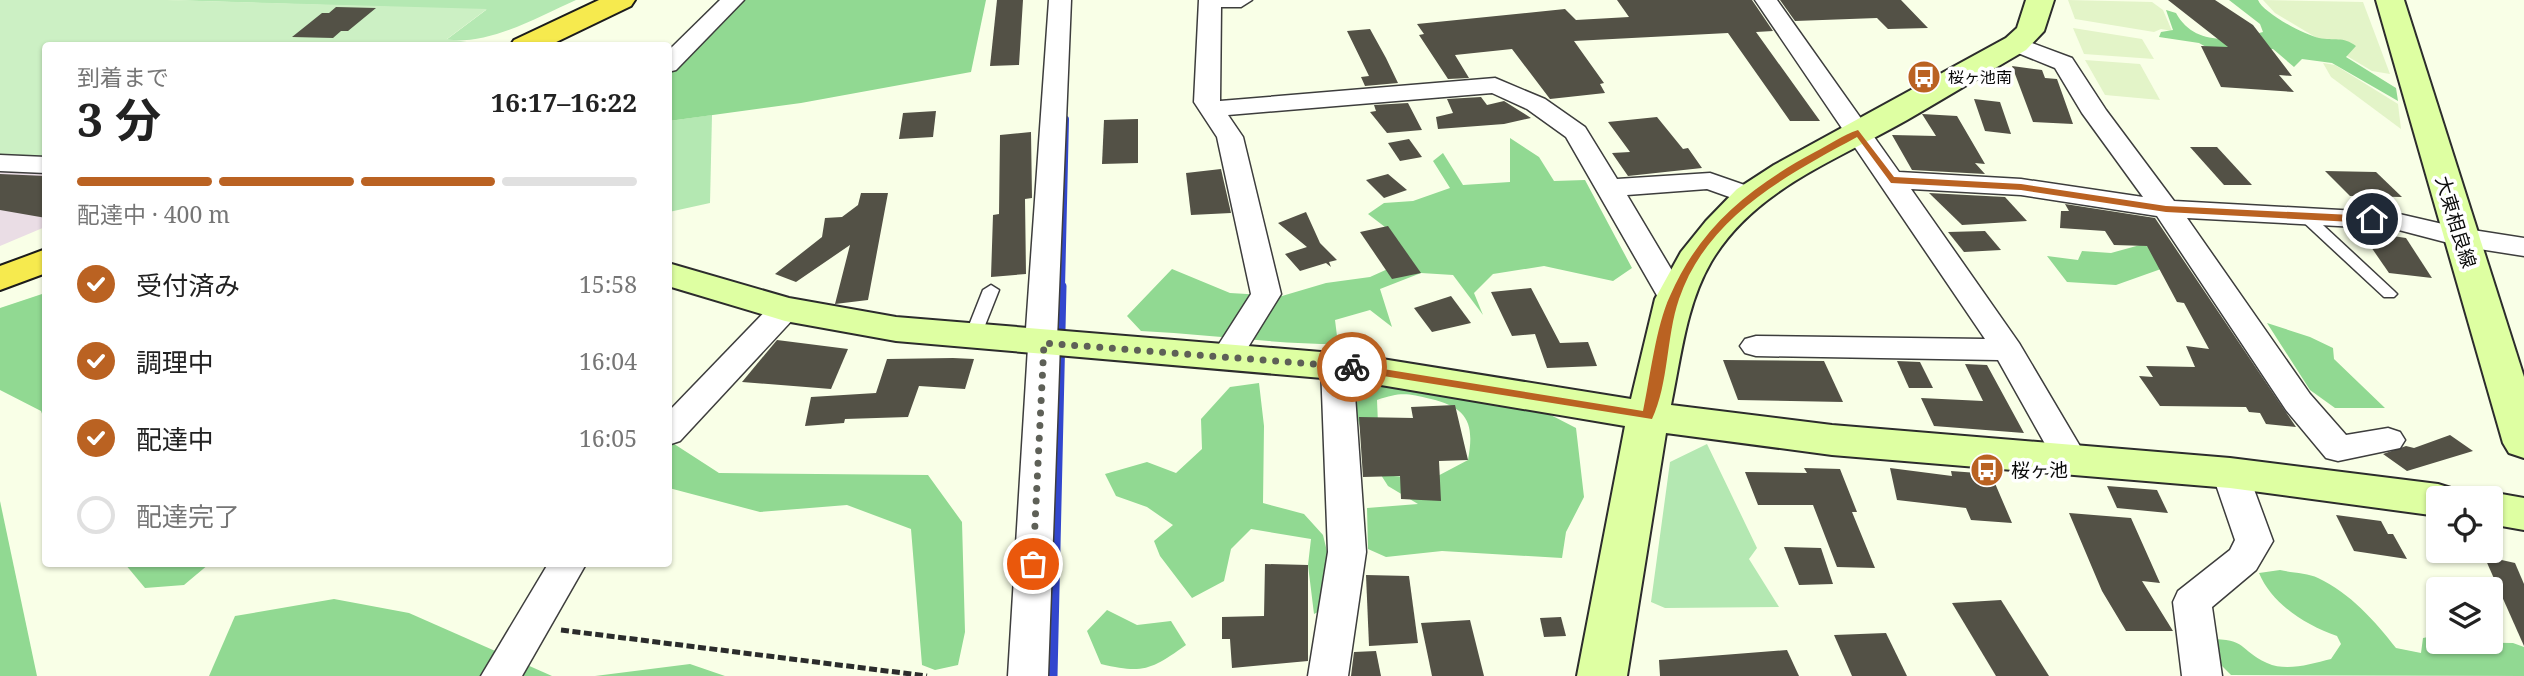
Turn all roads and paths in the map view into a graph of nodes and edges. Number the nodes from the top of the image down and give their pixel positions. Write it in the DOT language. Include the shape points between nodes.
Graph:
graph roads {
  1 [pos="621,0"];
  2 [pos="650,0"];
  3 [pos="733,0"];
  4 [pos="1060,0"];
  5 [pos="1210,0"];
  6 [pos="1241,0"];
  7 [pos="1766,0"];
  8 [pos="2040,0"];
  9 [pos="2390,0"];
  10 [pos="532,42"];
  11 [pos="567,42"];
  12 [pos="2016,44"];
  13 [pos="672,61"];
  14 [pos="1213,109"];
  15 [pos="1858,133"];
  16 [pos="0,163"];
  17 [pos="42,165"];
  18 [pos="1891,180"];
  19 [pos="1609,188"];
  20 [pos="1749,196"];
  21 [pos="2166,209"];
  22 [pos="2305,216"];
  23 [pos="2460,237"];
  24 [pos="42,244"];
  25 [pos="2524,247"];
  26 [pos="0,260"];
  27 [pos="42,262"];
  28 [pos="672,275"];
  29 [pos="0,279"];
  30 [pos="990,290"];
  31 [pos="2389,294"];
  32 [pos="1674,299"];
  33 [pos="785,309"];
  34 [pos="972,338"];
  35 [pos="1043,343"];
  36 [pos="1756,346"];
  37 [pos="2008,350"];
  38 [pos="1226,358"];
  39 [pos="1338,366"];
  40 [pos="2519,408"];
  41 [pos="1648,416"];
  42 [pos="672,429"];
  43 [pos="2388,440"];
  44 [pos="2524,443"];
  45 [pos="2070,458"];
  46 [pos="2230,473"];
  47 [pos="2426,498"];
  48 [pos="2503,511"];
  49 [pos="2524,514"];
  50 [pos="565,567"];
  51 [pos="529,626"];
  52 [pos="501,676"];
  53 [pos="927,676"];
  54 [pos="1028,676"];
  55 [pos="1328,676"];
  56 [pos="1602,676"];
  57 [pos="2202,676"];
  1 -- 10 [label="highway"];
  2 -- 11 [label="highway"];
  3 -- 13 [label="street"];
  4 -- 35 [label="street"];
  5 -- 6 [label="street"];
  5 -- 14 [label="street" via="1207,102"];
  7 -- 15 [label="street"];
  8 -- 12 [label="street" via="2030,31"];
  9 -- 23 [label="street, 大東相良線"];
  12 -- 15 [label="street"];
  12 -- 21 [label="street" via="2064,63"];
  14 -- 19 [label="street" via="1495,85 1536,103 1576,132"];
  14 -- 38 [label="street" via="1230,138 1266,293"];
  15 -- 18 [label="street"];
  15 -- 20 [label="street"];
  16 -- 17 [label="street"];
  18 -- 21 [label="street" via="2021,187"];
  18 -- 37 [label="street"];
  19 -- 20 [label="street" via="1710,181"];
  19 -- 32 [label="street"];
  20 -- 32 [label="street" via="1694,260"];
  21 -- 22 [label="street"];
  21 -- 43 [label="street" via="2298,402 2338,449"];
  22 -- 23 [label="street" via="2395,220"];
  22 -- 31 [label="lane"];
  23 -- 25 [label="street"];
  23 -- 40 [label="street, 大東相良線"];
  24 -- 26 [label="highway"];
  27 -- 29 [label="highway"];
  28 -- 33 [label="street"];
  30 -- 34 [label="lane"];
  32 -- 41 [label="street"];
  33 -- 34 [label="street" via="896,330"];
  33 -- 42 [label="street"];
  34 -- 35 [label="street"];
  35 -- 38 [label="street"];
  35 -- 54 [label="street"];
  36 -- 37 [label="street"];
  37 -- 45 [label="street"];
  38 -- 39 [label="street"];
  39 -- 41 [label="street"];
  39 -- 55 [label="street" via="1347,552"];
  40 -- 44 [label="street, 大東相良線"];
  41 -- 45 [label="street" via="1832,440"];
  41 -- 56 [label="street"];
  45 -- 46 [label="street"];
  46 -- 47 [label="street"];
  46 -- 57 [label="street" via="2254,541 2243,560 2192,603"];
  48 -- 49 [label="street"];
  50 -- 51 [label="street"];
  51 -- 52 [label="street"];
  51 -- 53 [label="path"];
}
